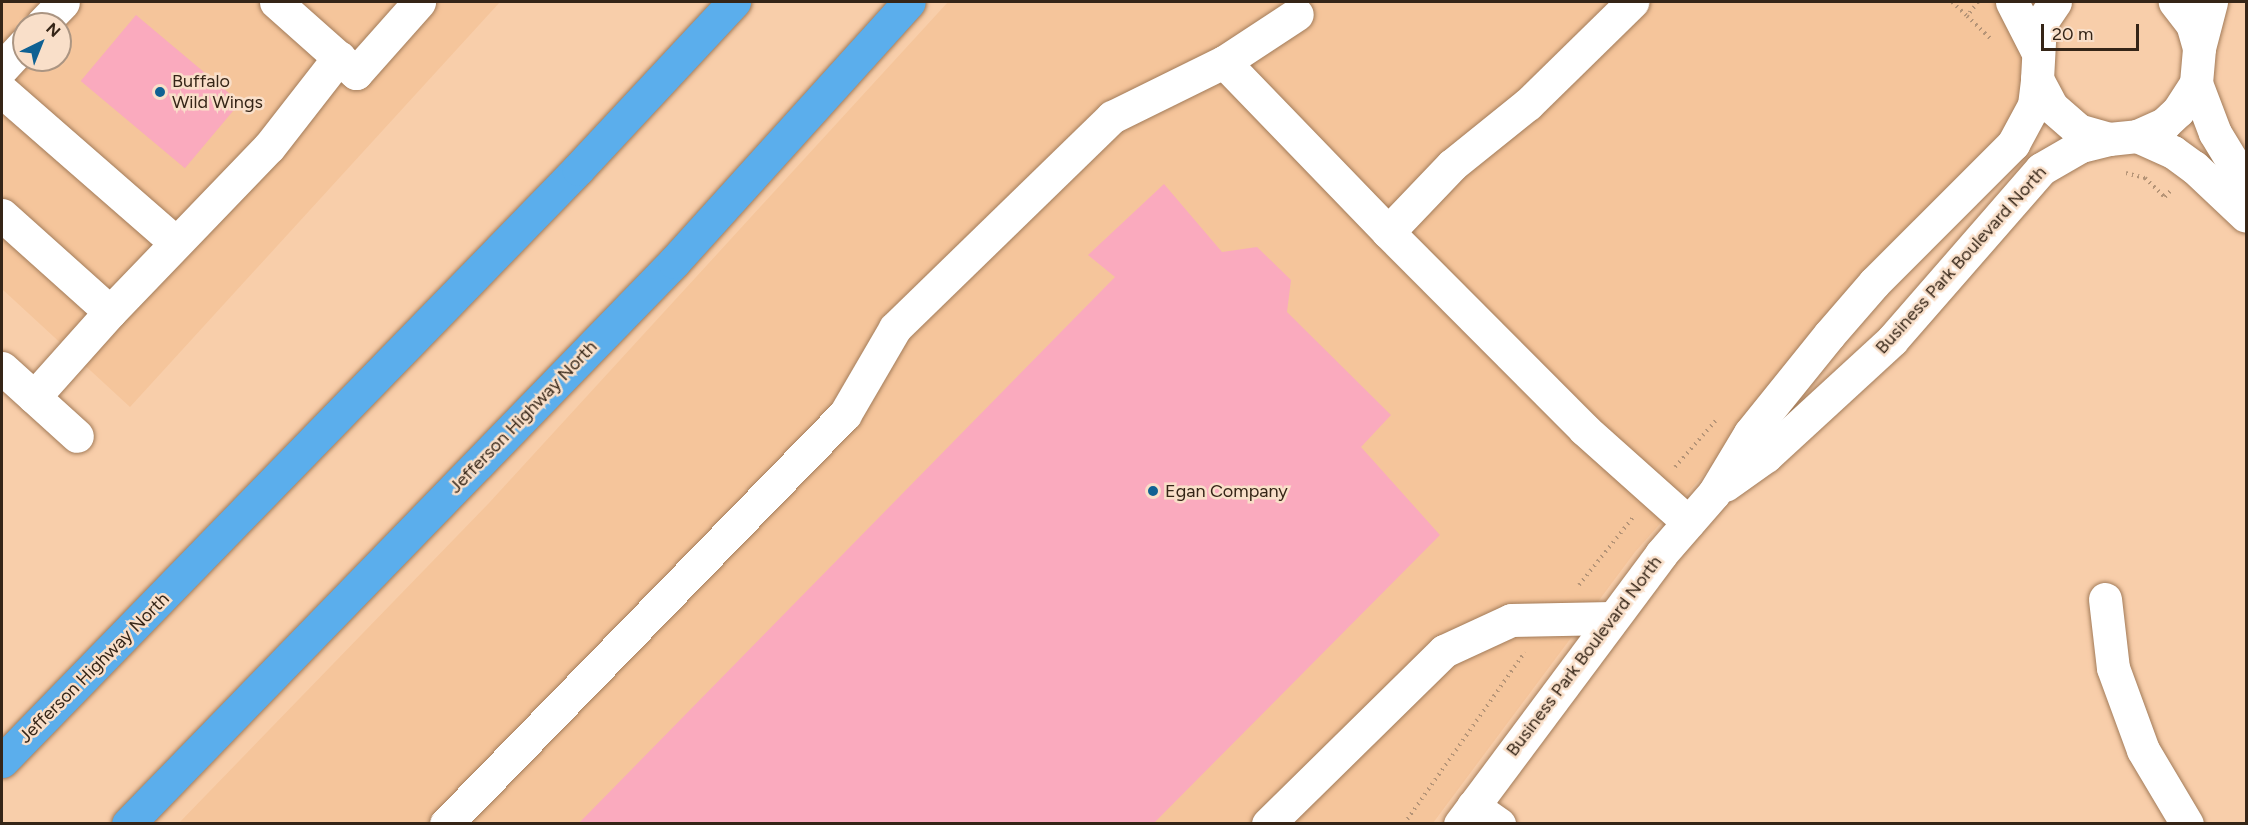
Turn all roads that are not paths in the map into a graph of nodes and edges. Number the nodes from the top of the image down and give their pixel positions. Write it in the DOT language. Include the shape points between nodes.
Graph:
graph roads {
  1 [pos="419,2"];
  2 [pos="734,2"];
  3 [pos="909,2"];
  4 [pos="1632,2"];
  5 [pos="2012,2"];
  6 [pos="2055,2"];
  7 [pos="2175,2"];
  8 [pos="2211,2"];
  9 [pos="291,6"];
  10 [pos="1297,14"];
  11 [pos="2199,48"];
  12 [pos="339,57"];
  13 [pos="1224,62"];
  14 [pos="2037,64"];
  15 [pos="2196,83"];
  16 [pos="2,91"];
  17 [pos="2123,137"];
  18 [pos="2247,184"];
  19 [pos="2,215"];
  20 [pos="2247,216"];
  21 [pos="1388,232"];
  22 [pos="175,242"];
  23 [pos="110,312"];
  24 [pos="2,368"];
  25 [pos="34,397"];
  26 [pos="77,436"];
  27 [pos="1714,493"];
  28 [pos="1688,522"];
  29 [pos="2105,598"];
  30 [pos="1612,618"];
  31 [pos="2,761"];
  32 [pos="1477,818"];
  33 [pos="128,824"];
  34 [pos="446,824"];
  35 [pos="1268,824"];
  36 [pos="2187,824"];
  1 -- 12 [label="street" via="356,73"];
  2 -- 31 [label="highway, Jefferson Highway North" via="578,169"];
  3 -- 33 [label="highway, Jefferson Highway North" via="674,262"];
  4 -- 21 [label="street" via="1528,104 1452,165"];
  5 -- 14 [label="street"];
  6 -- 14 [label="street, Business Park Boulevard North" via="2040,24"];
  7 -- 11 [label="street" via="2192,24"];
  8 -- 11 [label="street"];
  9 -- 12 [label="street"];
  10 -- 13 [label="street"];
  11 -- 15 [label="street"];
  12 -- 22 [label="street" via="270,147"];
  13 -- 21 [label="street"];
  13 -- 34 [label="street" via="1112,117 903,320 845,414"];
  14 -- 17 [label="street" via="2052,107 2078,130"];
  14 -- 27 [label="street, Business Park Boulevard North" via="2034,105 2013,144 1829,335 1750,434"];
  15 -- 17 [label="street, Business Park Boulevard North" via="2178,111 2164,124"];
  15 -- 18 [label="street" via="2215,133"];
  16 -- 22 [label="street"];
  17 -- 20 [label="street" via="2173,152"];
  17 -- 27 [label="street, Business Park Boulevard North" via="2080,146 2041,169 1892,340 1766,456"];
  19 -- 23 [label="street"];
  21 -- 28 [label="street" via="1584,429"];
  22 -- 23 [label="street"];
  23 -- 25 [label="street"];
  24 -- 25 [label="street"];
  25 -- 26 [label="street"];
  27 -- 28 [label="street, Business Park Boulevard North"];
  28 -- 30 [label="street, Business Park Boulevard North"];
  29 -- 36 [label="street" via="2113,668 2143,750"];
  30 -- 32 [label="street, Business Park Boulevard North"];
  30 -- 35 [label="street" via="1511,620 1444,651"];
}
